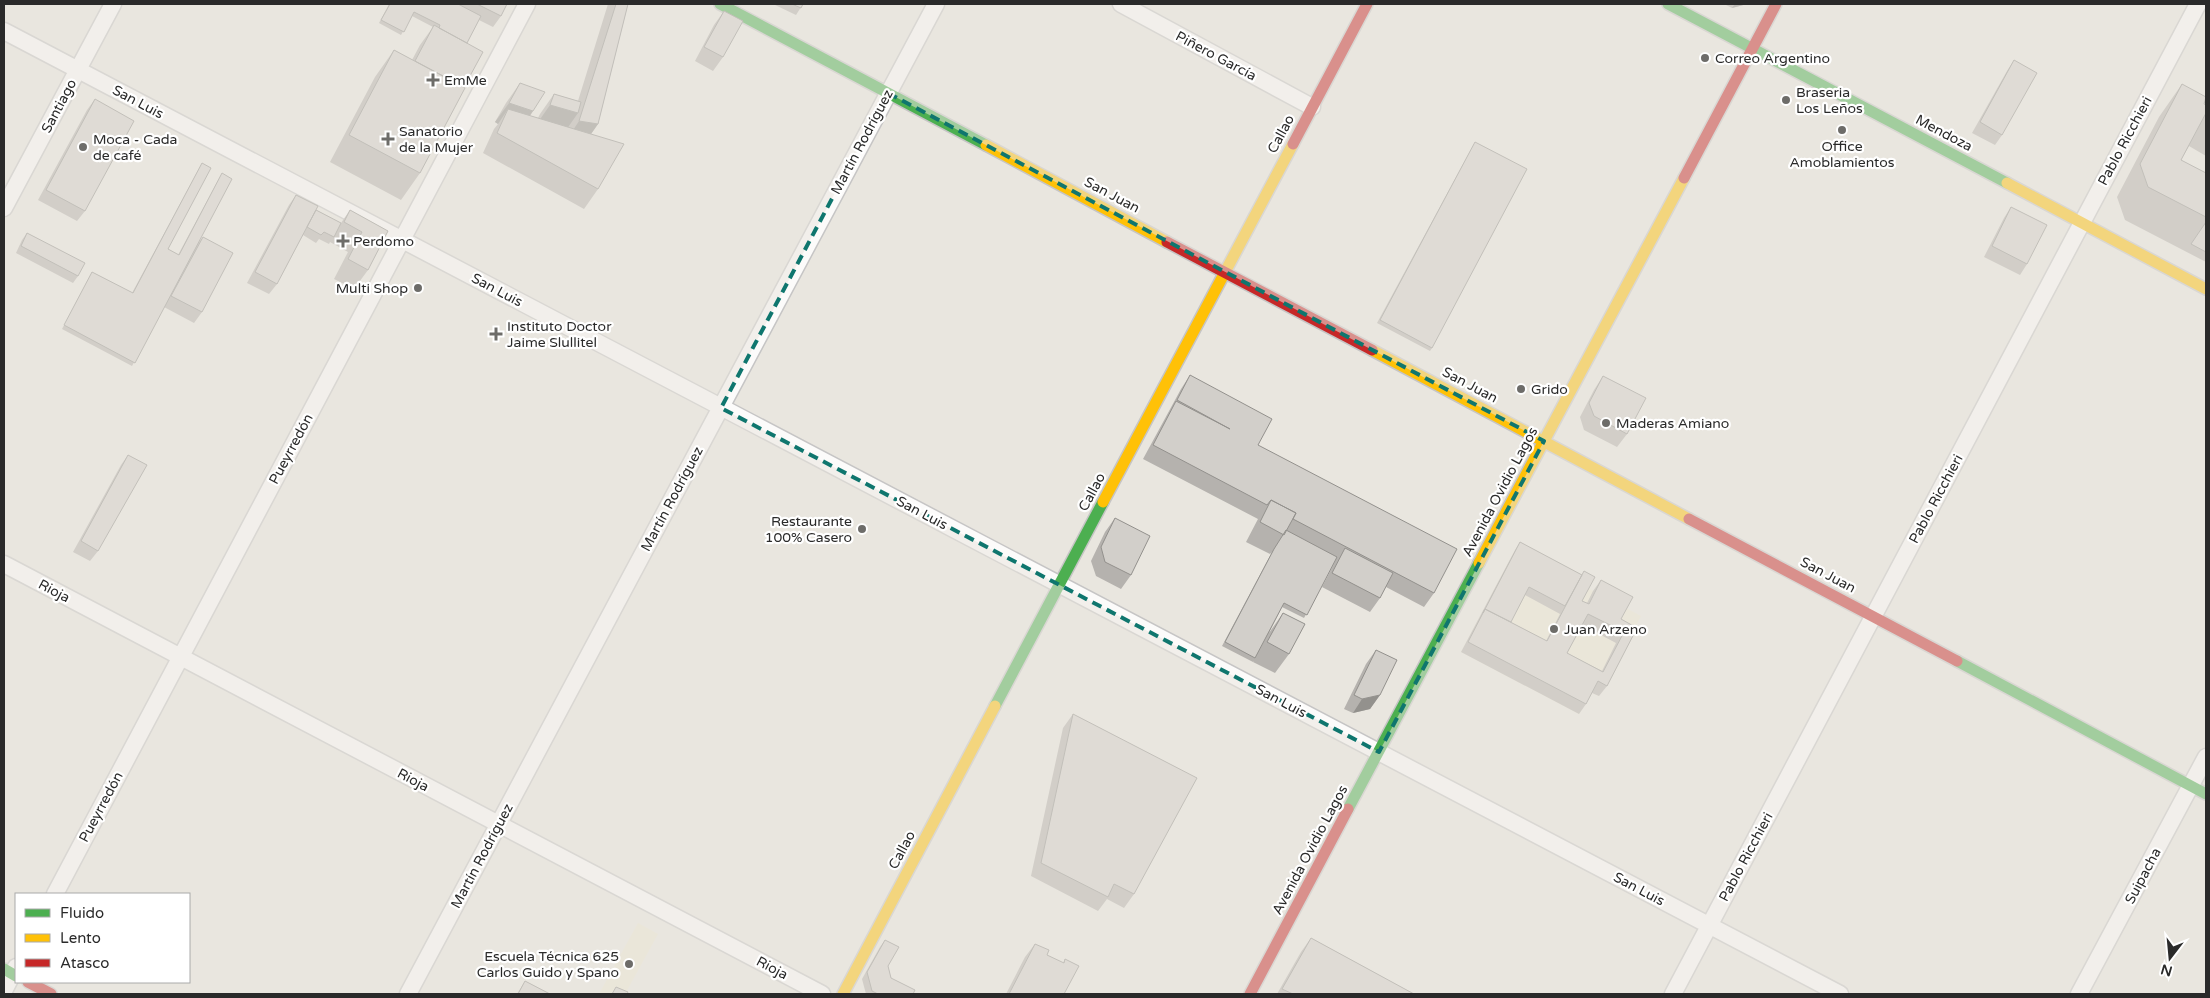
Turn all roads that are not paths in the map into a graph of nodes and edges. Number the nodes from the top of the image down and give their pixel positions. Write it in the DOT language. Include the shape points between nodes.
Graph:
graph roads {
  1 [pos="113,4"];
  2 [pos="527,4"];
  3 [pos="720,4"];
  4 [pos="936,4"];
  5 [pos="1121,4"];
  6 [pos="1367,4"];
  7 [pos="1668,4"];
  8 [pos="1776,4"];
  9 [pos="2198,4"];
  10 [pos="4,31"];
  11 [pos="1753,48"];
  12 [pos="78,70"];
  13 [pos="888,93"];
  14 [pos="1312,107"];
  15 [pos="4,208"];
  16 [pos="2082,223"];
  17 [pos="402,240"];
  18 [pos="1225,272"];
  19 [pos="2206,289"];
  20 [pos="721,408"];
  21 [pos="1544,441"];
  22 [pos="4,564"];
  23 [pos="1059,585"];
  24 [pos="1873,617"];
  25 [pos="180,658"];
  26 [pos="1379,752"];
  27 [pos="2206,757"];
  28 [pos="2191,786"];
  29 [pos="2206,794"];
  30 [pos="498,825"];
  31 [pos="56,893"];
  32 [pos="1709,926"];
  33 [pos="12,971"];
  34 [pos="30,983"];
  35 [pos="4,991"];
  36 [pos="52,994"];
  37 [pos="408,994"];
  38 [pos="822,994"];
  39 [pos="843,994"];
  40 [pos="1250,994"];
  41 [pos="1673,994"];
  42 [pos="1840,994"];
  43 [pos="2079,994"];
  1 -- 12 [label="street, Santiago"];
  2 -- 17 [label="street, Pueyrredón"];
  3 -- 13 [label="main road, San Juan"];
  4 -- 13 [label="street, Martín Rodríguez"];
  5 -- 14 [label="street, Piñero García"];
  6 -- 14 [label="main road, Callao"];
  7 -- 11 [label="main road, Mendoza"];
  8 -- 11 [label="main road, Avenida Ovidio Lagos"];
  9 -- 16 [label="street, Pablo Ricchieri"];
  10 -- 12 [label="street, San Luis"];
  11 -- 16 [label="main road, Mendoza"];
  11 -- 21 [label="main road, Avenida Ovidio Lagos"];
  12 -- 15 [label="street, Santiago"];
  12 -- 17 [label="street, San Luis"];
  13 -- 18 [label="main road, San Juan"];
  13 -- 20 [label="street, Martín Rodríguez"];
  14 -- 18 [label="main road, Callao"];
  16 -- 19 [label="main road, Mendoza"];
  16 -- 24 [label="street, Pablo Ricchieri"];
  17 -- 20 [label="street, San Luis"];
  17 -- 25 [label="street, Pueyrredón"];
  18 -- 21 [label="main road, San Juan"];
  18 -- 23 [label="main road, Callao"];
  20 -- 23 [label="street, San Luis"];
  20 -- 30 [label="street, Martín Rodríguez"];
  21 -- 24 [label="main road, San Juan"];
  21 -- 26 [label="main road, Avenida Ovidio Lagos"];
  22 -- 25 [label="street, Rioja"];
  23 -- 26 [label="street, San Luis"];
  23 -- 39 [label="main road, Callao"];
  24 -- 28 [label="main road, San Juan"];
  24 -- 32 [label="street, Pablo Ricchieri"];
  25 -- 30 [label="street, Rioja"];
  25 -- 31 [label="street, Pueyrredón"];
  26 -- 32 [label="street, San Luis"];
  26 -- 40 [label="main road, Avenida Ovidio Lagos"];
  27 -- 28 [label="street, Suipacha"];
  28 -- 29 [label="main road, San Juan"];
  28 -- 43 [label="street, Suipacha"];
  30 -- 37 [label="street, Martín Rodríguez"];
  30 -- 38 [label="street, Rioja"];
  32 -- 41 [label="street, Pablo Ricchieri"];
  32 -- 42 [label="street, San Luis"];
  33 -- 35 [label="street"];
  34 -- 36 [label="main road"];
}
